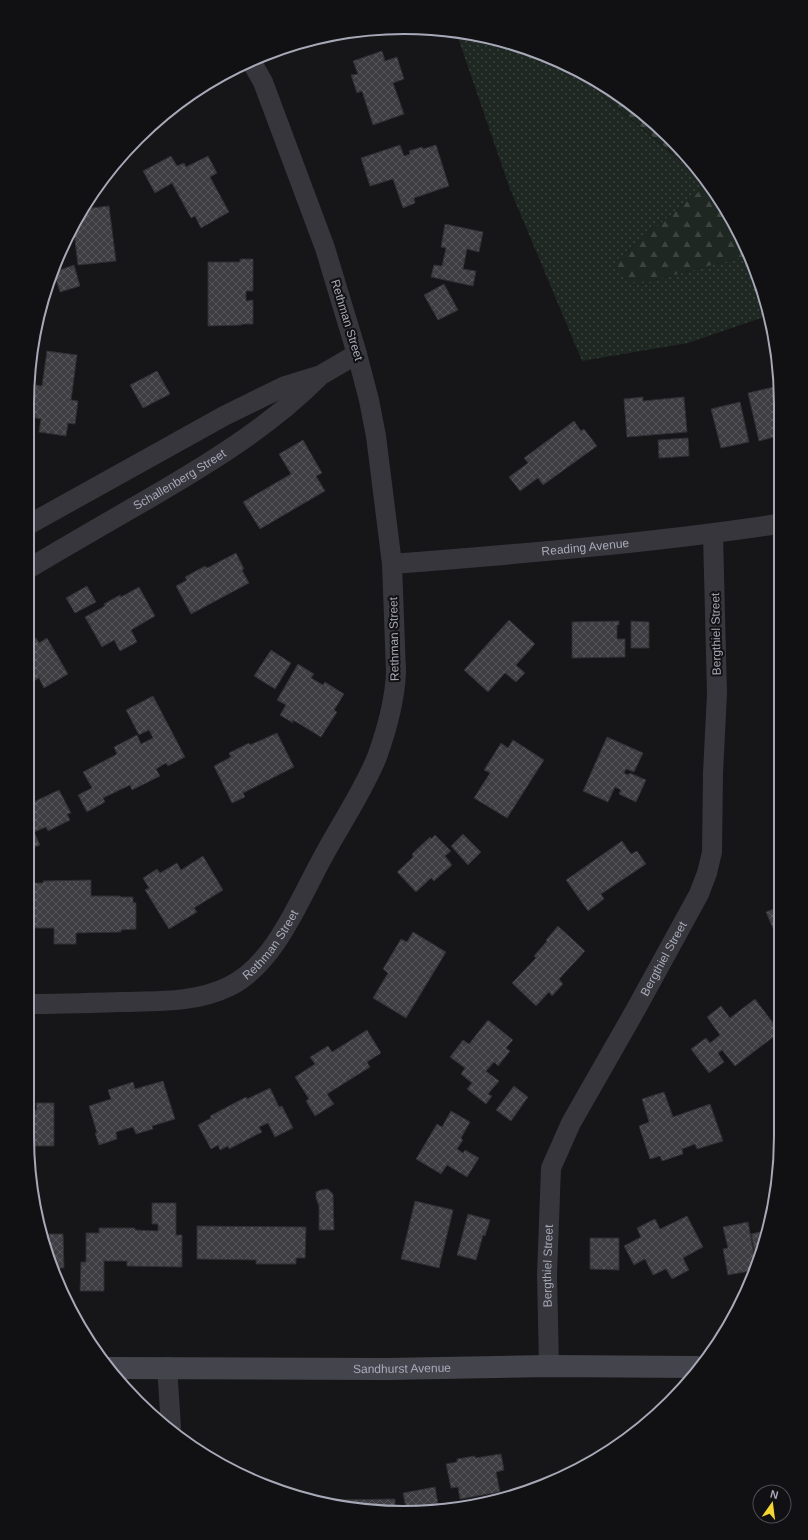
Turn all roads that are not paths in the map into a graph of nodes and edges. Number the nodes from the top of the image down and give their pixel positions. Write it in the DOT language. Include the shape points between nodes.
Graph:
graph roads {
  1 [pos="253,66"];
  2 [pos="357,354"];
  3 [pos="321,375"];
  4 [pos="34,522"];
  5 [pos="774,525"];
  6 [pos="713,534"];
  7 [pos="392,564"];
  8 [pos="34,565"];
  9 [pos="34,1004"];
  10 [pos="549,1366"];
  11 [pos="167,1367"];
  12 [pos="693,1367"];
  13 [pos="116,1368"];
  14 [pos="171,1423"];
  1 -- 2 [label="street, Rethman Street" via="263,82 325,248"];
  2 -- 3 [label="street, Schallenberg Street"];
  2 -- 7 [label="street, Rethman Street" via="376,436"];
  3 -- 4 [label="street, Schallenberg Street" via="285,386 224,416"];
  3 -- 8 [label="street, Schallenberg Street" via="297,399 242,440 198,469"];
  5 -- 6 [label="street, Reading Avenue"];
  6 -- 7 [label="street, Reading Avenue" via="550,552"];
  6 -- 10 [label="street, Bergthiel Street" via="717,694 712,852 708,874 571,1123 551,1168 547,1275"];
  7 -- 9 [label="street, Rethman Street" via="396,672 387,726 374,762 356,799 271,950 243,979 217,991 192,998 178,1001"];
  10 -- 11 [label="street, Sandhurst Avenue" via="387,1369"];
  10 -- 12 [label="street, Sandhurst Avenue"];
  11 -- 13 [label="street, Sandhurst Avenue"];
  11 -- 14 [label="street"];
}
